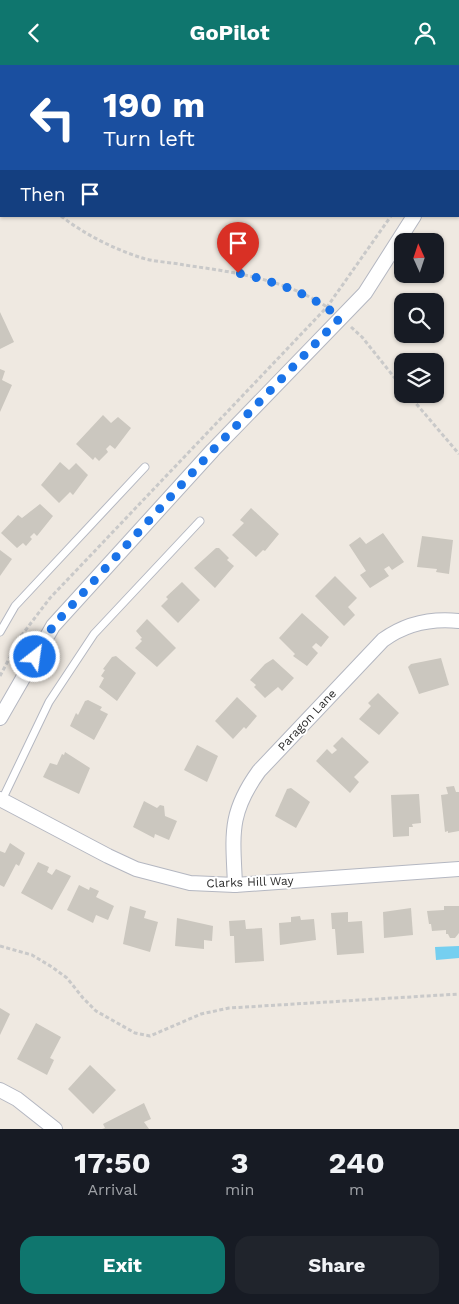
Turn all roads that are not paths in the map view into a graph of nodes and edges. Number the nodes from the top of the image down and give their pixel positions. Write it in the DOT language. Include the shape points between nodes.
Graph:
graph roads {
  1 [pos="413,217"];
  2 [pos="145,467"];
  3 [pos="200,521"];
  4 [pos="459,621"];
  5 [pos="0,632"];
  6 [pos="0,719"];
  7 [pos="1,800"];
  8 [pos="459,869"];
  9 [pos="235,885"];
  10 [pos="0,1090"];
  11 [pos="51,1128"];
  1 -- 6 [label="street" via="365,293 213,450 53,626"];
  2 -- 5 [label="lane" via="15,606"];
  3 -- 7 [label="lane" via="94,634 49,702"];
  4 -- 9 [label="street, Paragon Lane" via="423,622 403,628 383,640 259,771 246,788 235,815"];
  7 -- 9 [label="street, Clarks Hill Way" via="136,869 190,883"];
  8 -- 9 [label="street, Clarks Hill Way"];
  10 -- 11 [label="street" via="17,1099"];
}
